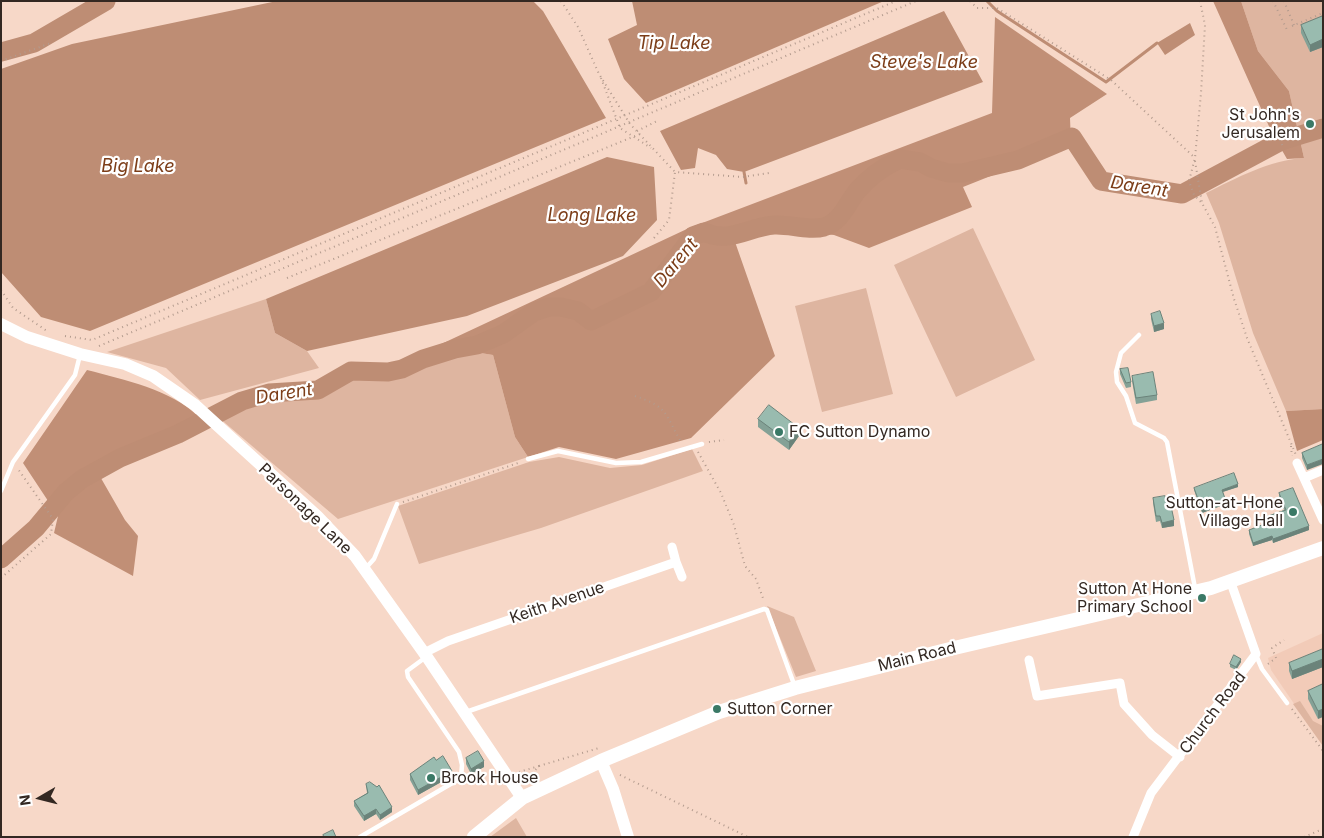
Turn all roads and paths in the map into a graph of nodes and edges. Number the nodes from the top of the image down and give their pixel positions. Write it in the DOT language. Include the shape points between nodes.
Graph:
graph roads {
  1 [pos="561,1"];
  2 [pos="896,1"];
  3 [pos="916,1"];
  4 [pos="970,1"];
  5 [pos="1200,1"];
  6 [pos="1273,1"];
  7 [pos="1284,1"];
  8 [pos="1323,13"];
  9 [pos="1288,32"];
  10 [pos="51,44"];
  11 [pos="1,61"];
  12 [pos="600,74"];
  13 [pos="626,116"];
  14 [pos="616,120"];
  15 [pos="657,121"];
  16 [pos="630,122"];
  17 [pos="619,126"];
  18 [pos="637,131"];
  19 [pos="640,134"];
  20 [pos="1278,135"];
  21 [pos="633,137"];
  22 [pos="1283,147"];
  23 [pos="655,151"];
  24 [pos="1195,158"];
  25 [pos="675,172"];
  26 [pos="769,173"];
  27 [pos="1202,203"];
  28 [pos="654,238"];
  29 [pos="287,278"];
  30 [pos="1,290"];
  31 [pos="1,324"];
  32 [pos="54,335"];
  33 [pos="1139,335"];
  34 [pos="64,336"];
  35 [pos="98,346"];
  36 [pos="80,354"];
  37 [pos="635,396"];
  38 [pos="724,440"];
  39 [pos="702,444"];
  40 [pos="695,445"];
  41 [pos="1291,446"];
  42 [pos="685,447"];
  43 [pos="528,459"];
  44 [pos="13,462"];
  45 [pos="1297,463"];
  46 [pos="1323,470"];
  47 [pos="1304,478"];
  48 [pos="1,490"];
  49 [pos="397,504"];
  50 [pos="1323,520"];
  51 [pos="672,547"];
  52 [pos="1323,548"];
  53 [pos="676,562"];
  54 [pos="365,569"];
  55 [pos="682,577"];
  56 [pos="1,578"];
  57 [pos="1231,583"];
  58 [pos="1196,592"];
  59 [pos="766,610"];
  60 [pos="1284,640"];
  61 [pos="1256,654"];
  62 [pos="425,655"];
  63 [pos="1029,660"];
  64 [pos="1262,668"];
  65 [pos="795,688"];
  66 [pos="1287,703"];
  67 [pos="465,712"];
  68 [pos="604,746"];
  69 [pos="1323,752"];
  70 [pos="1180,757"];
  71 [pos="601,761"];
  72 [pos="539,766"];
  73 [pos="618,775"];
  74 [pos="522,798"];
  75 [pos="1323,829"];
  76 [pos="360,837"];
  77 [pos="474,837"];
  78 [pos="628,837"];
  79 [pos="748,837"];
  80 [pos="1133,837"];
  81 [pos="1304,837"];
  1 -- 12 [label="path" via="578,27"];
  2 -- 13 [label="path"];
  3 -- 16 [label="path"];
  4 -- 24 [label="path" via="977,8 997,8 1111,80"];
  5 -- 24 [label="path" via="1205,25"];
  6 -- 9 [label="path"];
  7 -- 8 [label="path" via="1293,26"];
  10 -- 11 [label="path"];
  12 -- 13 [label="path"];
  12 -- 14 [label="path"];
  13 -- 14 [label="path"];
  13 -- 16 [label="path"];
  14 -- 17 [label="path"];
  14 -- 34 [label="path" via="92,340"];
  15 -- 18 [label="path"];
  16 -- 17 [label="path"];
  16 -- 18 [label="path"];
  17 -- 21 [label="path"];
  17 -- 35 [label="path"];
  18 -- 19 [label="path"];
  19 -- 21 [label="path"];
  19 -- 23 [label="path"];
  20 -- 22 [label="path"];
  21 -- 23 [label="path"];
  21 -- 29 [label="path"];
  23 -- 25 [label="path"];
  24 -- 27 [label="path"];
  24 -- 27 [label="path" via="1189,181 1194,195"];
  25 -- 26 [label="path" via="743,177"];
  25 -- 28 [label="path" via="669,220"];
  27 -- 41 [label="path" via="1214,227 1247,338"];
  30 -- 32 [label="path" via="12,308"];
  31 -- 36 [label="street, Parsonage Lane" via="27,338"];
  33 -- 58 [label="lane" via="1121,353 1117,382 1126,396 1135,423 1167,442"];
  36 -- 44 [label="lane" via="75,375"];
  36 -- 54 [label="street, Parsonage Lane" via="125,364 153,376 195,404 334,532"];
  37 -- 42 [label="path" via="655,403 670,417"];
  38 -- 39 [label="path"];
  39 -- 40 [label="lane"];
  40 -- 42 [label="lane"];
  40 -- 59 [label="path" via="721,493 745,566 756,579"];
  42 -- 43 [label="lane" via="641,462 616,463 558,451"];
  43 -- 49 [label="path"];
  44 -- 48 [label="lane"];
  44 -- 56 [label="path" via="53,520 51,534"];
  45 -- 47 [label="street"];
  46 -- 47 [label="street"];
  47 -- 50 [label="street"];
  49 -- 54 [label="lane" via="374,559"];
  51 -- 53 [label="street"];
  52 -- 57 [label="main road, Main Road"];
  53 -- 55 [label="street"];
  53 -- 62 [label="street, Keith Avenue" via="448,641"];
  54 -- 62 [label="street, Parsonage Lane"];
  57 -- 58 [label="main road, Main Road"];
  57 -- 61 [label="street, Church Road"];
  58 -- 65 [label="main road, Main Road"];
  59 -- 65 [label="lane"];
  59 -- 67 [label="lane"];
  60 -- 64 [label="path" via="1272,648 1276,658"];
  61 -- 64 [label="lane"];
  61 -- 70 [label="street, Church Road"];
  62 -- 67 [label="street, Parsonage Lane"];
  62 -- 76 [label="lane" via="407,671 408,677 458,752 461,778"];
  63 -- 70 [label="street" via="1037,696 1120,683 1124,704 1152,735"];
  64 -- 66 [label="lane"];
  65 -- 71 [label="main road, Main Road" via="704,718"];
  66 -- 69 [label="path"];
  67 -- 74 [label="street, Parsonage Lane"];
  68 -- 72 [label="path"];
  70 -- 80 [label="street, Church Road" via="1152,793"];
  71 -- 74 [label="main road, Main Road"];
  71 -- 78 [label="street"];
  73 -- 79 [label="path"];
  74 -- 77 [label="main road, Main Road"];
  75 -- 81 [label="path"];
}
